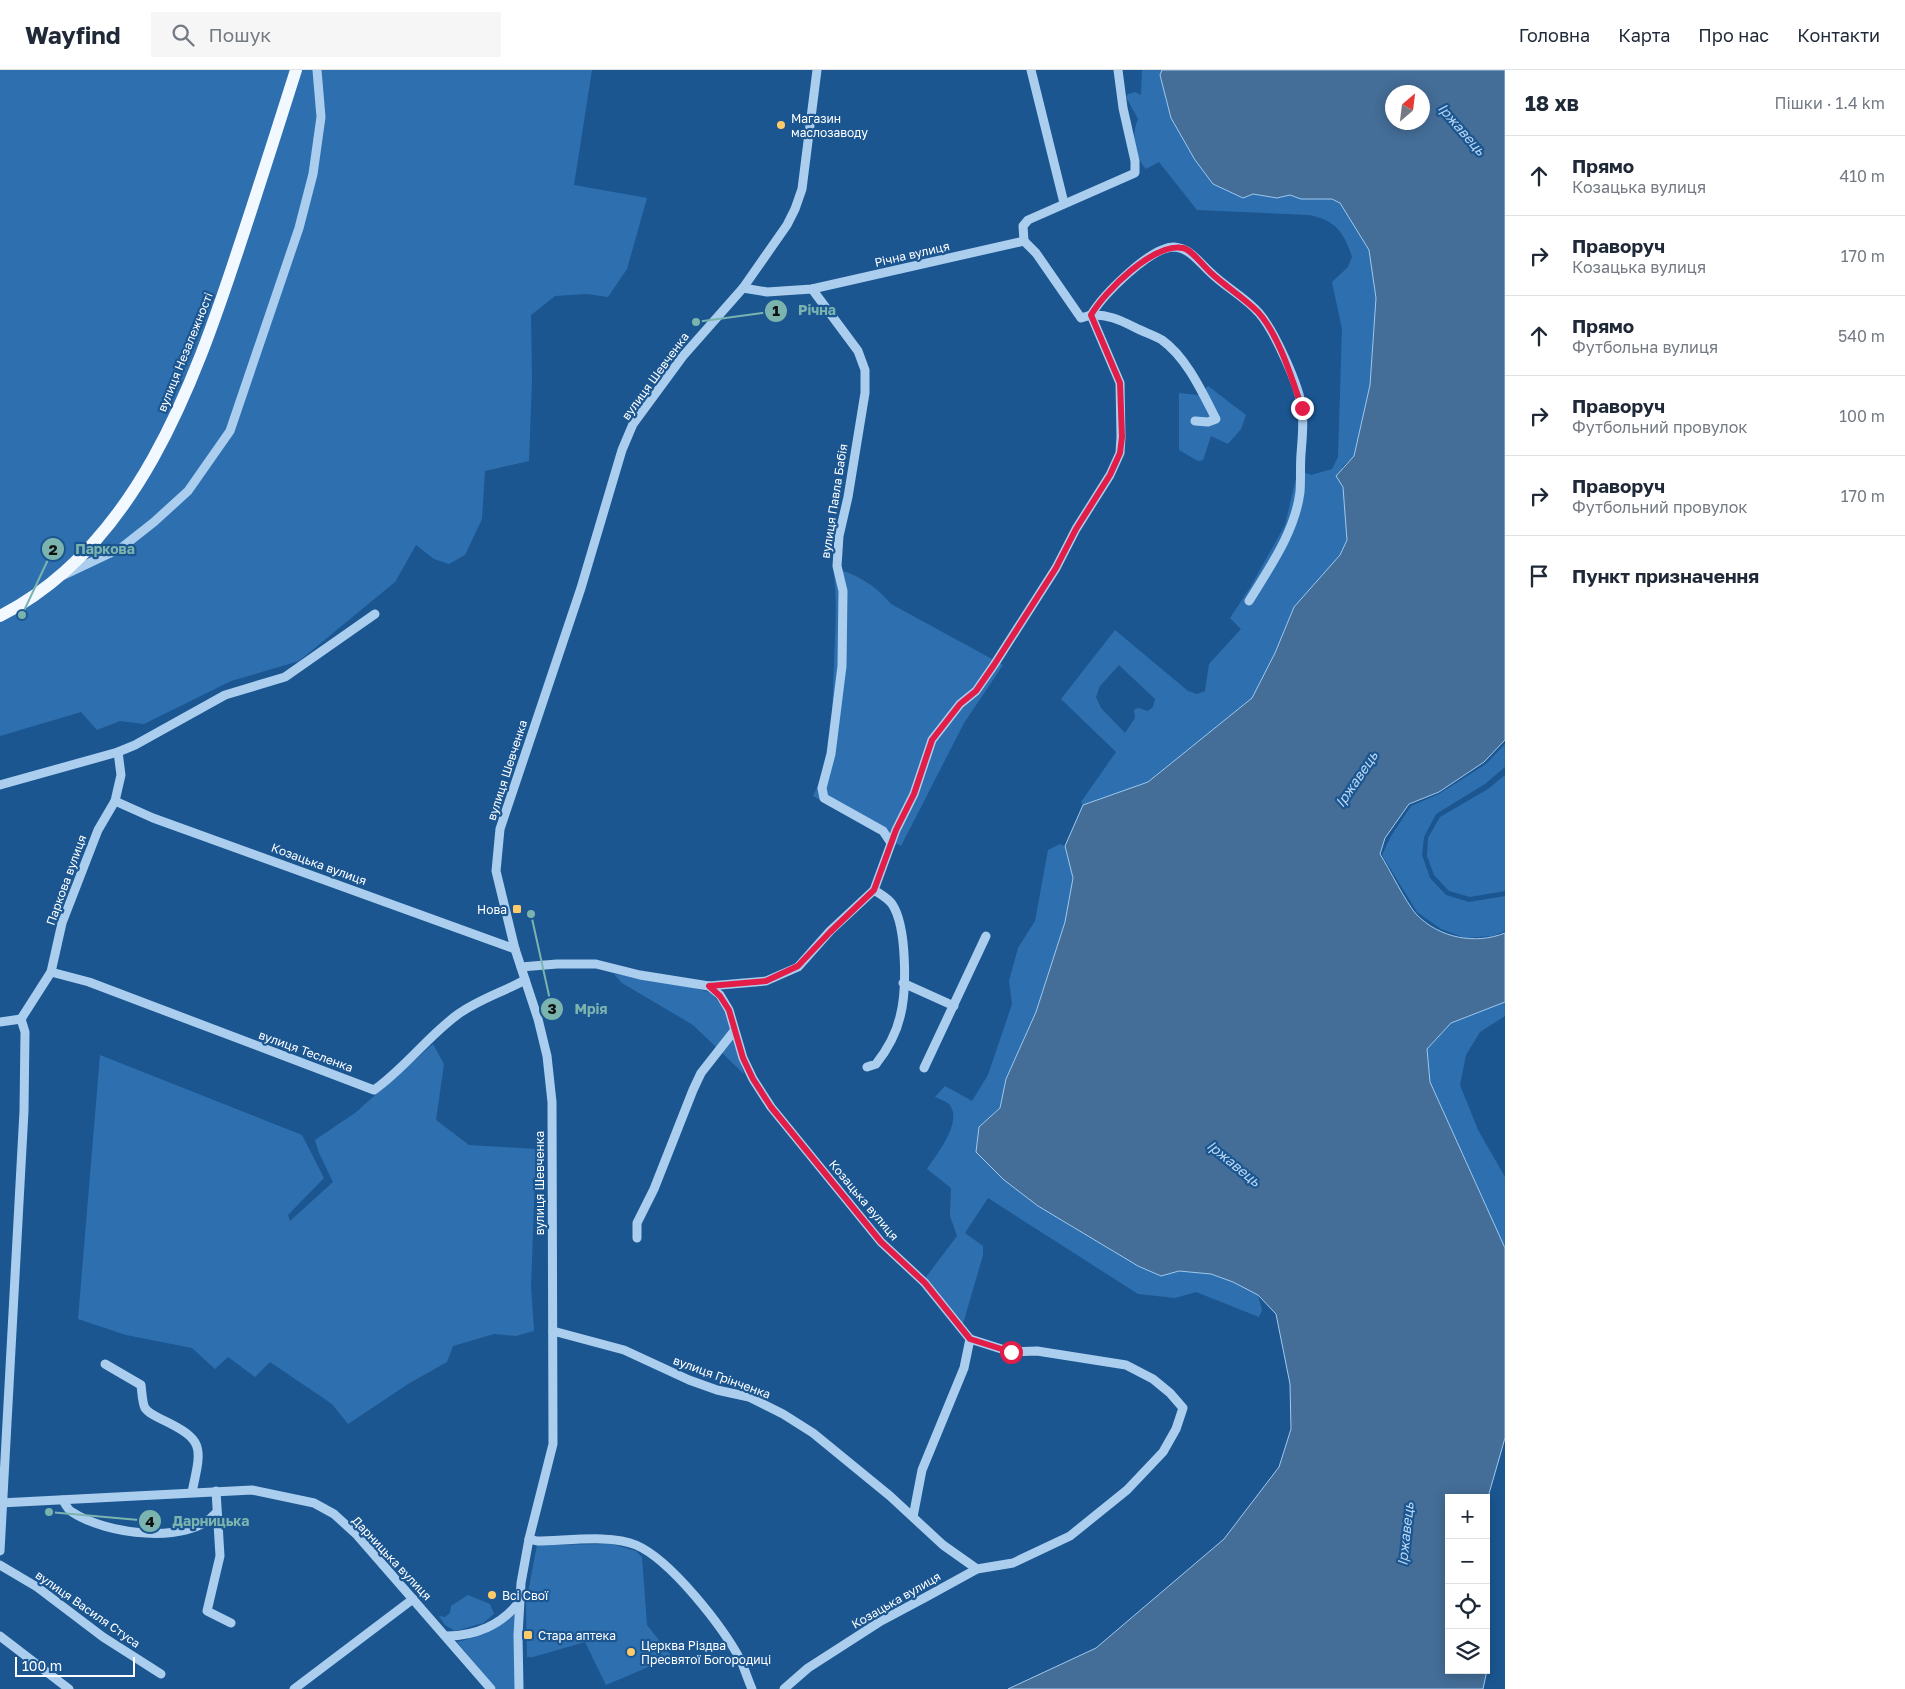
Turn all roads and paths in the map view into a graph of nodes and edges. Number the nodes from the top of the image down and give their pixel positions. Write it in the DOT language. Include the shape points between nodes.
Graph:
graph roads {
  1 [pos="296,70"];
  2 [pos="317,70"];
  3 [pos="817,70"];
  4 [pos="1031,70"];
  5 [pos="1118,70"];
  6 [pos="1064,203"];
  7 [pos="1024,241"];
  8 [pos="743,288"];
  9 [pos="812,289"];
  10 [pos="1091,315"];
  11 [pos="1195,421"];
  12 [pos="56,579"];
  13 [pos="1249,601"];
  14 [pos="375,614"];
  15 [pos="0,616"];
  16 [pos="118,752"];
  17 [pos="0,785"];
  18 [pos="115,801"];
  19 [pos="891,843"];
  20 [pos="874,890"];
  21 [pos="986,936"];
  22 [pos="515,950"];
  23 [pos="521,967"];
  24 [pos="51,972"];
  25 [pos="525,980"];
  26 [pos="904,983"];
  27 [pos="709,986"];
  28 [pos="954,1006"];
  29 [pos="20,1019"];
  30 [pos="0,1022"];
  31 [pos="734,1031"];
  32 [pos="867,1067"];
  33 [pos="924,1068"];
  34 [pos="637,1238"];
  35 [pos="553,1331"];
  36 [pos="970,1339"];
  37 [pos="105,1364"];
  38 [pos="216,1491"];
  39 [pos="192,1492"];
  40 [pos="63,1500"];
  41 [pos="2,1503"];
  42 [pos="216,1513"];
  43 [pos="913,1516"];
  44 [pos="529,1539"];
  45 [pos="0,1551"];
  46 [pos="0,1565"];
  47 [pos="977,1569"];
  48 [pos="414,1599"];
  49 [pos="519,1602"];
  50 [pos="231,1623"];
  51 [pos="0,1636"];
  52 [pos="447,1636"];
  53 [pos="161,1674"];
  54 [pos="69,1689"];
  55 [pos="294,1689"];
  56 [pos="492,1689"];
  57 [pos="519,1689"];
  58 [pos="752,1689"];
  59 [pos="784,1689"];
  1 -- 12 [label="main road, вулиця Незалежності" via="218,309 180,407 145,473 117,513"];
  2 -- 12 [label="street" via="321,117 313,174 230,431 188,491 154,522 121,548"];
  3 -- 8 [label="street, вулиця Шевченка" via="802,189 796,209"];
  4 -- 6 [label="street"];
  5 -- 6 [label="street" via="1135,173"];
  6 -- 7 [label="street" via="1028,220 1023,226"];
  7 -- 9 [label="street, Річна вулиця"];
  7 -- 10 [label="street" via="1081,318"];
  8 -- 9 [label="street, Річна вулиця" via="767,292"];
  8 -- 22 [label="street, вулиця Шевченка" via="651,399 633,424 622,450 582,588 500,829 496,871"];
  9 -- 19 [label="street, вулиця Павла Бабія" via="858,351 865,370 865,393 839,536 837,566 843,592 842,666 832,754 822,788 824,798 883,831"];
  10 -- 11 [label="street" via="1103,314 1161,339 1169,346 1195,379 1216,419"];
  10 -- 13 [label="street" via="1124,278 1157,253 1172,247 1185,249 1259,313 1268,327 1302,408 1300,493 1284,540"];
  10 -- 19 [label="street" via="1120,383 1120,453 1056,568 994,665 976,691 960,704 932,740 914,794"];
  12 -- 15 [label="main road, вулиця Незалежності" via="26,602"];
  14 -- 16 [label="street" via="285,677 225,695"];
  16 -- 17 [label="street"];
  16 -- 18 [label="street, Паркова вулиця" via="121,775"];
  18 -- 22 [label="street, Козацька вулиця"];
  18 -- 24 [label="street, Паркова вулиця" via="98,830 65,914"];
  19 -- 20 [label="street"];
  20 -- 26 [label="street" via="891,902 899,917"];
  20 -- 27 [label="street" via="798,966 766,981"];
  21 -- 28 [label="street"];
  22 -- 23 [label="street, вулиця Шевченка"];
  23 -- 25 [label="street, вулиця Шевченка"];
  23 -- 27 [label="street" via="596,964"];
  24 -- 25 [label="street, вулиця Тесленка" via="89,982 374,1090 457,1015"];
  24 -- 29 [label="street, Паркова вулиця"];
  25 -- 35 [label="street, вулиця Шевченка" via="547,1056 552,1102"];
  26 -- 28 [label="street"];
  26 -- 32 [label="street" via="901,1015 894,1035 876,1064"];
  27 -- 31 [label="street, Козацька вулиця" via="729,1010"];
  28 -- 33 [label="street"];
  29 -- 30 [label="street"];
  29 -- 41 [label="street" via="25,1032 24,1111"];
  31 -- 34 [label="street" via="701,1073 693,1090 637,1223"];
  31 -- 36 [label="street, Козацька вулиця" via="753,1079 771,1107 881,1242 925,1283"];
  35 -- 43 [label="street, вулиця Грінченка" via="624,1350 689,1380 749,1397 783,1414 813,1433"];
  35 -- 44 [label="street, вулиця Шевченка" via="553,1444"];
  36 -- 43 [label="street" via="964,1368 922,1470"];
  36 -- 47 [label="street, Козацька вулиця" via="1011,1352 1037,1351 1126,1365 1153,1379 1183,1408 1163,1452 1127,1490 1070,1536 1013,1563"];
  37 -- 39 [label="street" via="141,1385 144,1406 149,1412 189,1434 198,1452"];
  38 -- 39 [label="street, Дарницька вулиця"];
  38 -- 42 [label="street"];
  38 -- 48 [label="street, Дарницька вулиця" via="252,1490 314,1503 327,1510 357,1535"];
  39 -- 40 [label="street, Дарницька вулиця"];
  40 -- 41 [label="street, Дарницька вулиця"];
  40 -- 42 [label="street" via="70,1512 102,1526 137,1532 166,1533 192,1529"];
  41 -- 45 [label="street"];
  42 -- 50 [label="street" via="220,1556 206,1612"];
  43 -- 47 [label="street, вулиця Грінченка" via="943,1545"];
  44 -- 49 [label="street, вулиця Шевченка"];
  44 -- 58 [label="street" via="612,1540 636,1545 667,1565 740,1660"];
  46 -- 53 [label="street, вулиця Василя Стуса" via="37,1587 104,1638"];
  47 -- 59 [label="street, Козацька вулиця" via="882,1621 808,1668"];
  48 -- 52 [label="street, Дарницька вулиця"];
  48 -- 55 [label="street"];
  49 -- 52 [label="street" via="502,1620 486,1629 464,1636"];
  49 -- 57 [label="street, вулиця Шевченка"];
  51 -- 54 [label="street"];
  52 -- 56 [label="street, Дарницька вулиця"];
}
